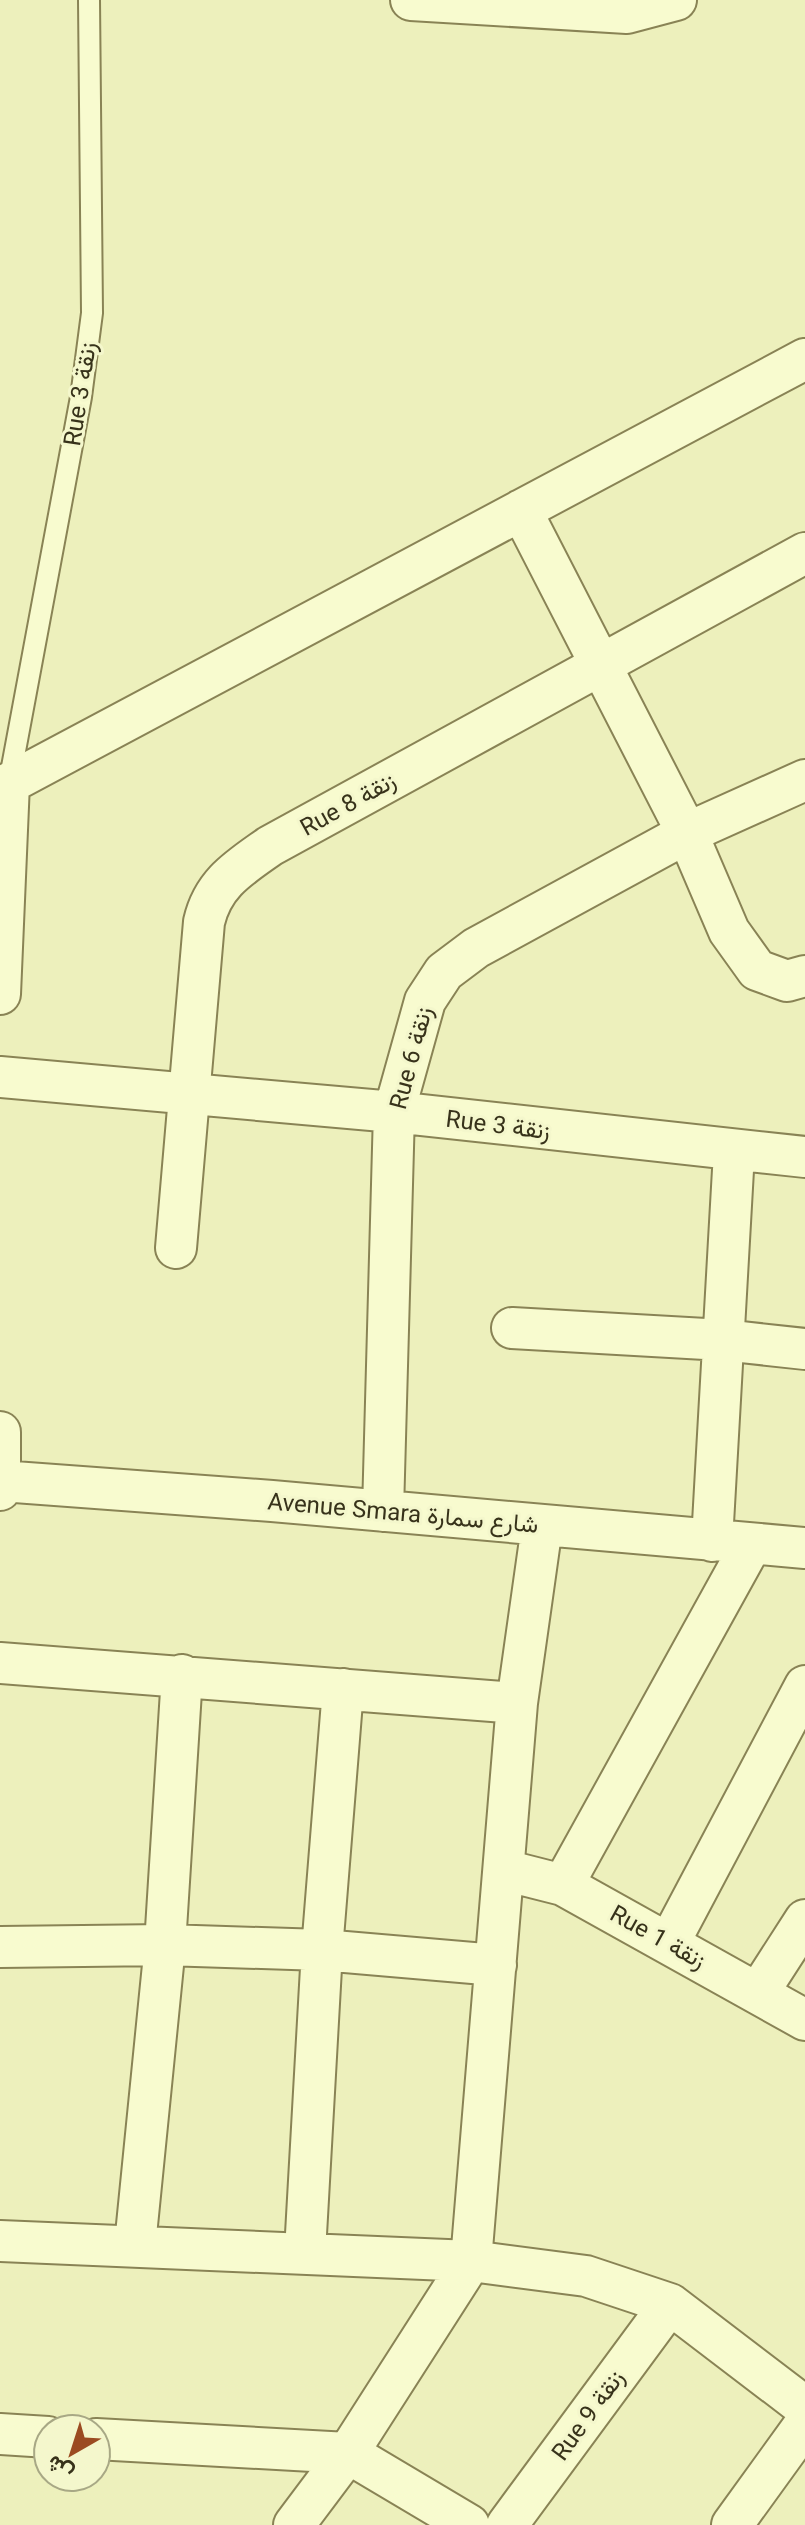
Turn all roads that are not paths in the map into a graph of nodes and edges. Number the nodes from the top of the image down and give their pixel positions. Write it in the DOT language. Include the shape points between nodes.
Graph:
graph roads {
  1 [pos="89,0"];
  2 [pos="411,0"];
  3 [pos="670,3"];
  4 [pos="805,359"];
  5 [pos="521,510"];
  6 [pos="805,553"];
  7 [pos="601,665"];
  8 [pos="805,780"];
  9 [pos="4,786"];
  10 [pos="687,833"];
  11 [pos="805,976"];
  12 [pos="0,994"];
  13 [pos="0,1077"];
  14 [pos="188,1095"];
  15 [pos="394,1112"];
  16 [pos="734,1152"];
  17 [pos="805,1157"];
  18 [pos="176,1248"];
  19 [pos="512,1328"];
  20 [pos="723,1340"];
  21 [pos="805,1349"];
  22 [pos="0,1432"];
  23 [pos="0,1481"];
  24 [pos="0,1490"];
  25 [pos="383,1511"];
  26 [pos="542,1526"];
  27 [pos="712,1541"];
  28 [pos="751,1545"];
  29 [pos="805,1548"];
  30 [pos="0,1663"];
  31 [pos="182,1675"];
  32 [pos="805,1686"];
  33 [pos="343,1689"];
  34 [pos="517,1703"];
  35 [pos="504,1870"];
  36 [pos="563,1885"];
  37 [pos="805,1920"];
  38 [pos="669,1943"];
  39 [pos="165,1945"];
  40 [pos="0,1947"];
  41 [pos="322,1950"];
  42 [pos="496,1965"];
  43 [pos="758,1993"];
  44 [pos="805,2020"];
  45 [pos="0,2241"];
  46 [pos="135,2245"];
  47 [pos="305,2252"];
  48 [pos="471,2261"];
  49 [pos="670,2304"];
  50 [pos="805,2407"];
  51 [pos="805,2424"];
  52 [pos="0,2434"];
  53 [pos="32,2436"];
  54 [pos="112,2440"];
  55 [pos="348,2453"];
  56 [pos="294,2525"];
  57 [pos="469,2525"];
  58 [pos="507,2525"];
  59 [pos="732,2525"];
  1 -- 9 [label="lane, Rue 3 زنقة" via="92,313 81,397"];
  2 -- 3 [label="street" via="586,13 627,13"];
  4 -- 5 [label="street"];
  5 -- 7 [label="street"];
  5 -- 9 [label="street"];
  6 -- 7 [label="street, Rue 8 زنقة"];
  7 -- 10 [label="street"];
  7 -- 14 [label="street, Rue 8 زنقة" via="270,846 225,878 209,901 204,922"];
  8 -- 10 [label="street, Rue 6 زنقة"];
  9 -- 12 [label="street"];
  10 -- 11 [label="street" via="729,931 757,970 787,981"];
  10 -- 15 [label="street, Rue 6 زنقة" via="476,948 444,972 425,1001"];
  13 -- 14 [label="street, Rue 3 زنقة"];
  14 -- 15 [label="street, Rue 3 زنقة"];
  14 -- 18 [label="street, Rue 8 زنقة"];
  15 -- 16 [label="street, Rue 3 زنقة"];
  15 -- 25 [label="street, Rue 6 زنقة"];
  16 -- 17 [label="street, Rue 3 زنقة"];
  16 -- 20 [label="street"];
  19 -- 20 [label="street"];
  20 -- 21 [label="street"];
  20 -- 27 [label="street"];
  22 -- 23 [label="street"];
  23 -- 24 [label="street"];
  23 -- 25 [label="street, Avenue Smara شارع سمارة"];
  25 -- 26 [label="street, Avenue Smara شارع سمارة"];
  26 -- 27 [label="street, Avenue Smara شارع سمارة"];
  26 -- 34 [label="street"];
  27 -- 28 [label="street, Avenue Smara شارع سمارة"];
  28 -- 29 [label="street, Avenue Smara شارع سمارة"];
  28 -- 36 [label="street"];
  30 -- 31 [label="street"];
  31 -- 33 [label="street"];
  31 -- 39 [label="street"];
  32 -- 38 [label="street"];
  33 -- 34 [label="street"];
  33 -- 41 [label="street"];
  34 -- 35 [label="street"];
  35 -- 36 [label="street, Rue 1 زنقة"];
  35 -- 42 [label="street"];
  36 -- 38 [label="street, Rue 1 زنقة"];
  37 -- 43 [label="street"];
  38 -- 43 [label="street, Rue 1 زنقة"];
  39 -- 40 [label="street"];
  39 -- 41 [label="street"];
  39 -- 46 [label="street"];
  41 -- 42 [label="street"];
  41 -- 47 [label="street"];
  42 -- 48 [label="street"];
  43 -- 44 [label="street, Rue 1 زنقة"];
  45 -- 46 [label="street"];
  46 -- 47 [label="street"];
  47 -- 48 [label="street"];
  48 -- 49 [label="street" via="586,2276"];
  48 -- 55 [label="street"];
  49 -- 50 [label="street"];
  49 -- 58 [label="street, Rue 9 زنقة"];
  51 -- 59 [label="street"];
  52 -- 53 [label="street"];
  54 -- 55 [label="street"];
  55 -- 56 [label="street"];
  55 -- 57 [label="street"];
}
